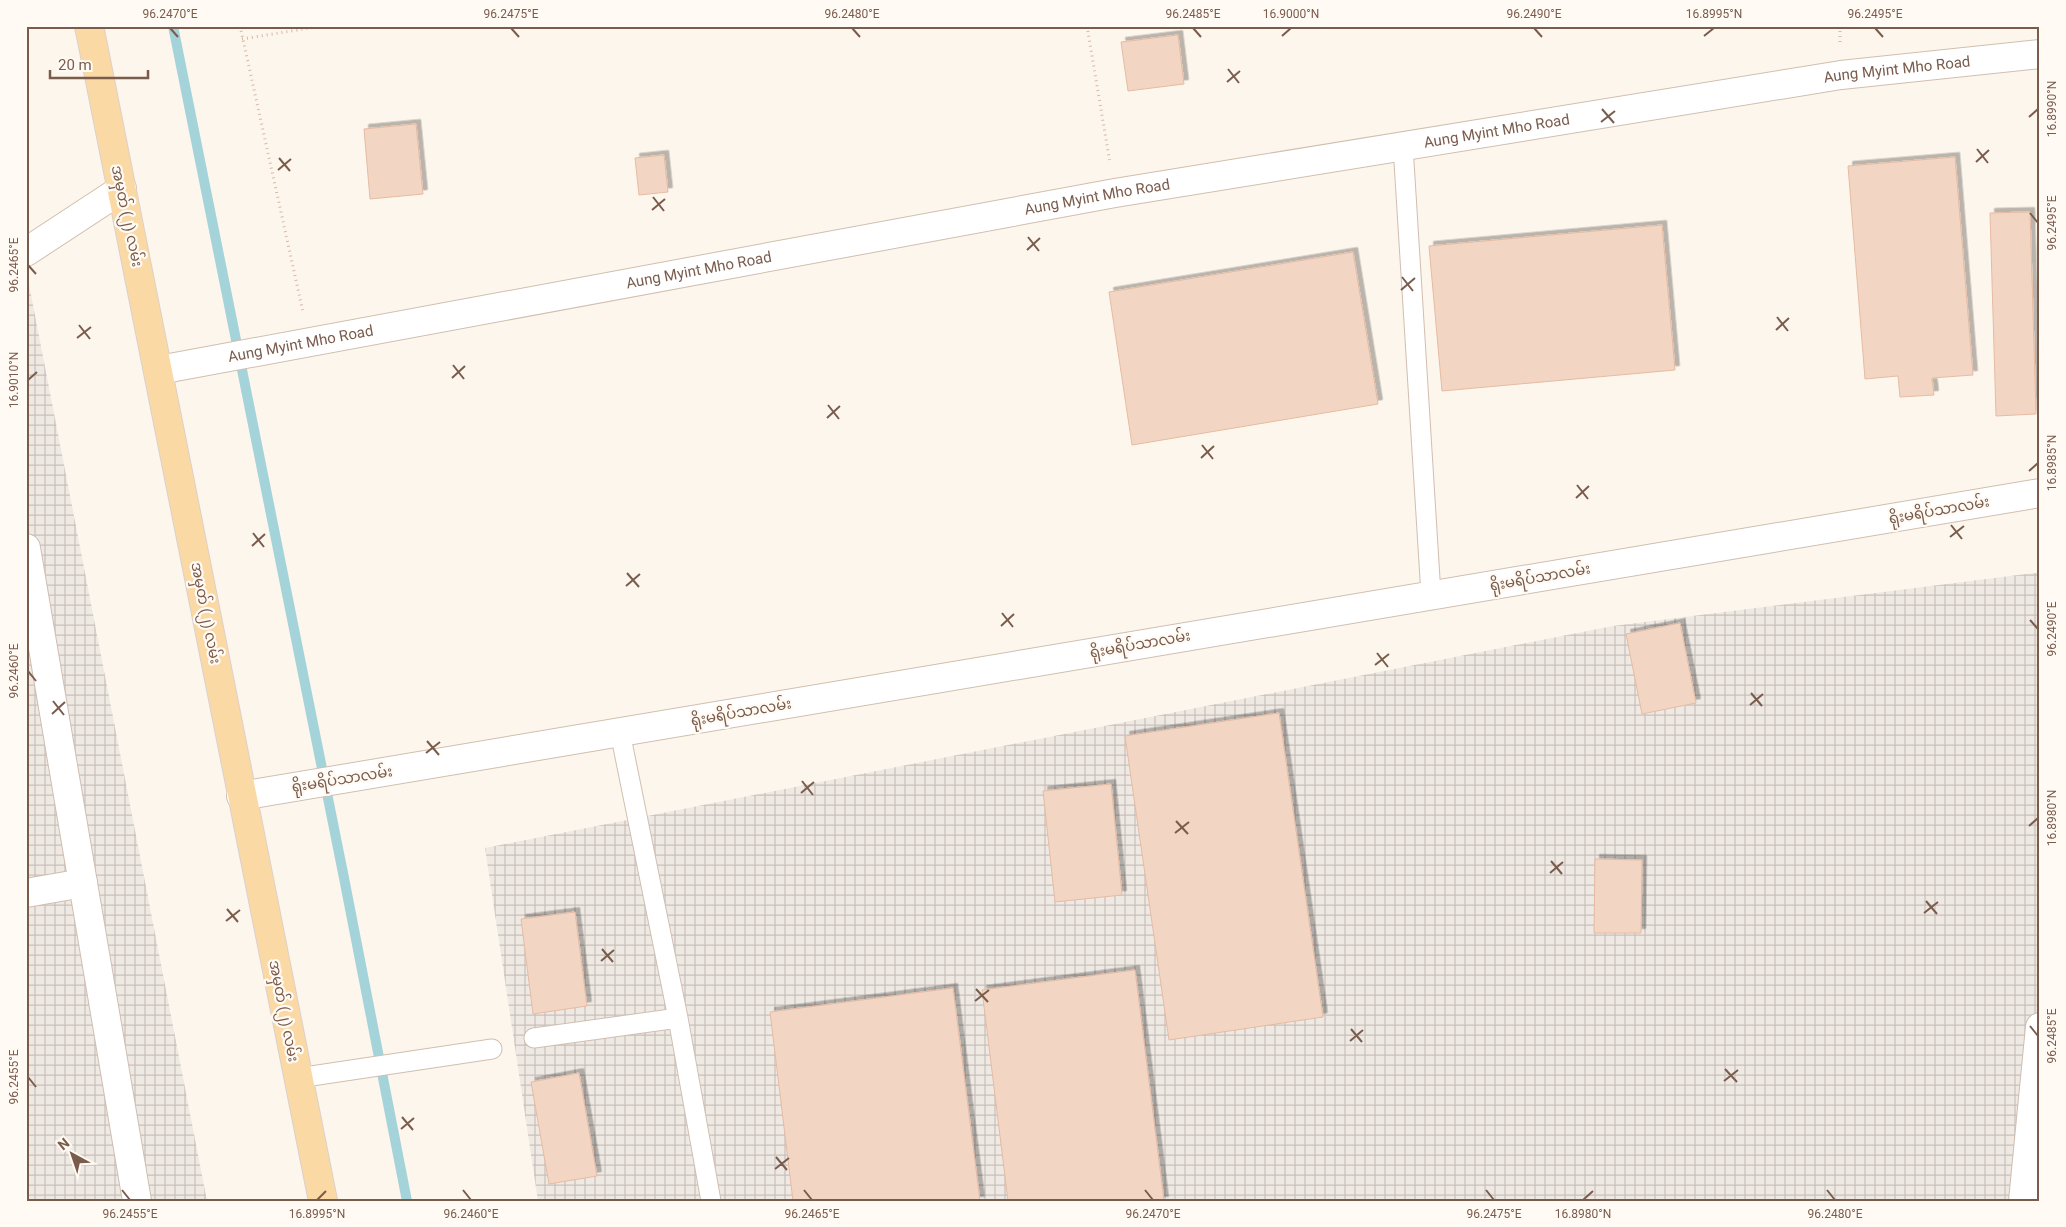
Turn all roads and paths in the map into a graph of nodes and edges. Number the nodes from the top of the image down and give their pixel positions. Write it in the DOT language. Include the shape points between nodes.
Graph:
graph roads {
  1 [pos="88,26"];
  2 [pos="240,26"];
  3 [pos="322,26"];
  4 [pos="1087,26"];
  5 [pos="242,39"];
  6 [pos="2040,54"];
  7 [pos="1403,146"];
  8 [pos="122,188"];
  9 [pos="1115,193"];
  10 [pos="26,252"];
  11 [pos="310,342"];
  12 [pos="159,370"];
  13 [pos="2040,493"];
  14 [pos="26,548"];
  15 [pos="1431,595"];
  16 [pos="620,732"];
  17 [pos="241,796"];
  18 [pos="83,883"];
  19 [pos="26,893"];
  20 [pos="678,1018"];
  21 [pos="2040,1027"];
  22 [pos="534,1038"];
  23 [pos="492,1049"];
  24 [pos="298,1078"];
  25 [pos="137,1201"];
  26 [pos="323,1201"];
  27 [pos="711,1201"];
  28 [pos="2023,1201"];
  1 -- 8 [label="main road, အမှတ် (၂) လမ်း"];
  2 -- 5 [label="path"];
  3 -- 5 [label="path"];
  4 -- 9 [label="path"];
  5 -- 11 [label="path"];
  6 -- 7 [label="street, Aung Myint Mho Road" via="1841,75"];
  7 -- 9 [label="street, Aung Myint Mho Road"];
  7 -- 15 [label="lane"];
  8 -- 10 [label="street"];
  8 -- 12 [label="main road, အမှတ် (၂) လမ်း"];
  9 -- 11 [label="street, Aung Myint Mho Road"];
  11 -- 12 [label="street, Aung Myint Mho Road"];
  12 -- 17 [label="main road, အမှတ် (၂) လမ်း"];
  13 -- 15 [label="street, ရိုးမရိပ်သာလမ်း"];
  14 -- 18 [label="street"];
  15 -- 16 [label="street, ရိုးမရိပ်သာလမ်း"];
  16 -- 17 [label="street, ရိုးမရိပ်သာလမ်း"];
  16 -- 20 [label="lane"];
  17 -- 24 [label="main road, အမှတ် (၂) လမ်း"];
  18 -- 19 [label="street"];
  18 -- 25 [label="street"];
  20 -- 22 [label="lane"];
  20 -- 27 [label="lane"];
  21 -- 28 [label="street"];
  23 -- 24 [label="lane"];
  24 -- 26 [label="main road, အမှတ် (၂) လမ်း"];
}
